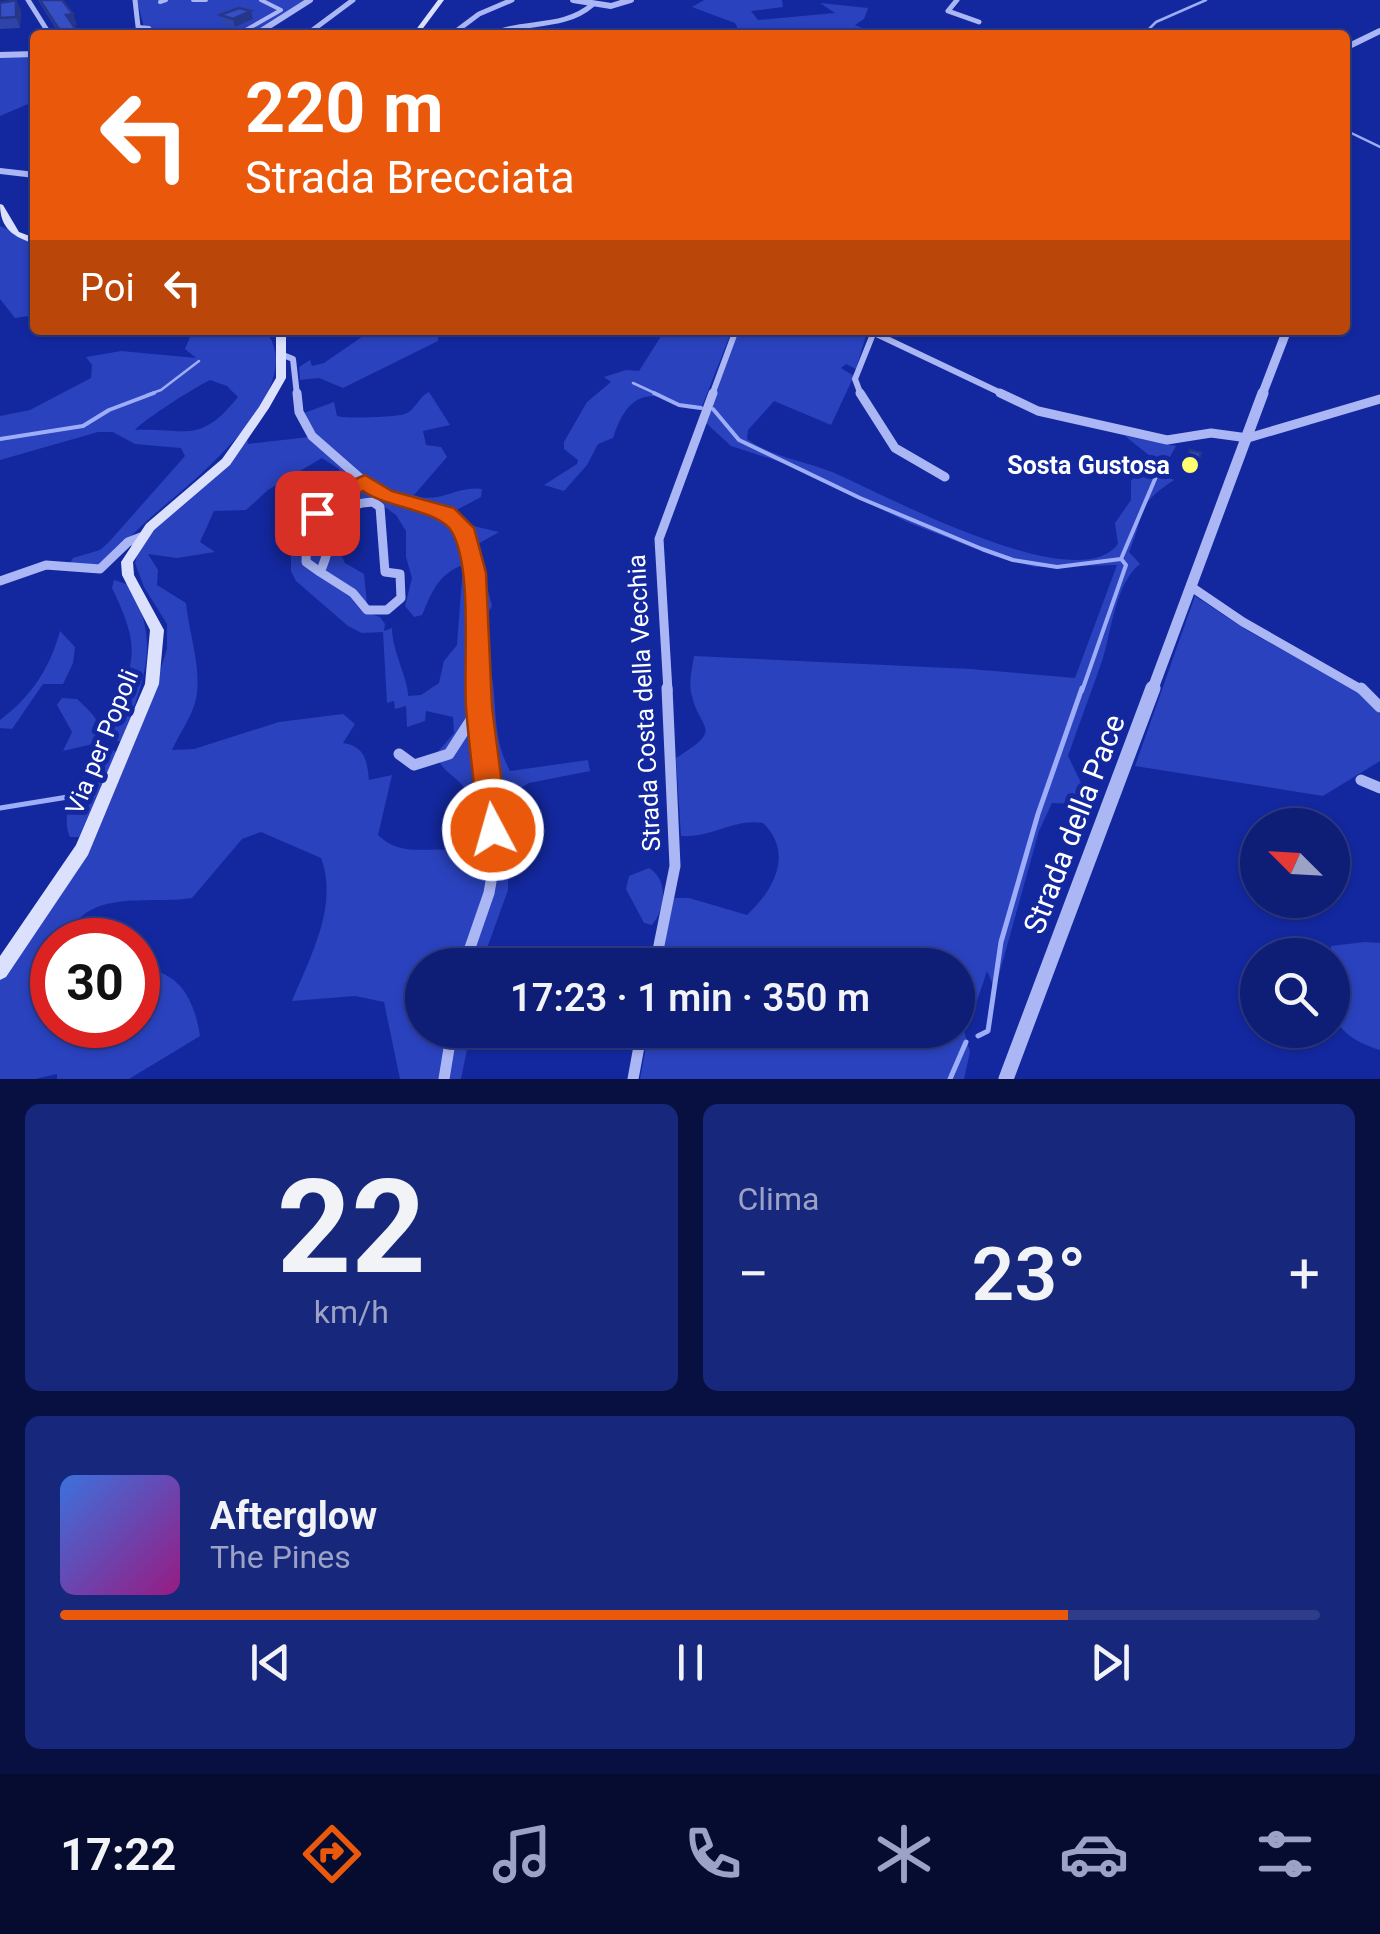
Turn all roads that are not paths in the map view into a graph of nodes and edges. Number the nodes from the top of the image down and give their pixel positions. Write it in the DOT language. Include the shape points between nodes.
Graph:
graph roads {
  1 [pos="28,0"];
  2 [pos="135,0"];
  3 [pos="206,0"];
  4 [pos="261,0"];
  5 [pos="310,0"];
  6 [pos="353,0"];
  7 [pos="441,0"];
  8 [pos="512,0"];
  9 [pos="573,0"];
  10 [pos="631,0"];
  11 [pos="957,0"];
  12 [pos="196,1"];
  13 [pos="592,4"];
  14 [pos="979,22"];
  15 [pos="47,30"];
  16 [pos="139,30"];
  17 [pos="246,30"];
  18 [pos="263,30"];
  19 [pos="313,30"];
  20 [pos="419,30"];
  21 [pos="458,30"];
  22 [pos="497,30"];
  23 [pos="1380,31"];
  24 [pos="1350,46"];
  25 [pos="30,54"];
  26 [pos="0,56"];
  27 [pos="0,171"];
  28 [pos="30,174"];
  29 [pos="0,207"];
  30 [pos="30,239"];
  31 [pos="281,335"];
  32 [pos="734,335"];
  33 [pos="869,335"];
  34 [pos="876,335"];
  35 [pos="1285,335"];
  36 [pos="282,356"];
  37 [pos="1380,398"];
  38 [pos="1248,438"];
  39 [pos="945,477"];
  40 [pos="365,482"];
  41 [pos="141,536"];
  42 [pos="320,572"];
  43 [pos="0,581"];
  44 [pos="1193,588"];
  45 [pos="1380,706"];
  46 [pos="479,707"];
  47 [pos="399,754"];
  48 [pos="1361,780"];
  49 [pos="1380,788"];
  50 [pos="470,948"];
  51 [pos="658,948"];
  52 [pos="0,971"];
  53 [pos="449,1048"];
  54 [pos="639,1048"];
  55 [pos="444,1079"];
  56 [pos="634,1079"];
  57 [pos="1006,1079"];
  1 -- 15 [label="street"];
  2 -- 16 [label="street"];
  3 -- 12 [label="street"];
  4 -- 17 [label="street" via="281,10"];
  5 -- 18 [label="street"];
  6 -- 19 [label="street"];
  7 -- 20 [label="main road"];
  8 -- 21 [label="street"];
  9 -- 13 [label="street"];
  10 -- 13 [label="street"];
  11 -- 14 [label="street" via="948,11"];
  13 -- 22 [label="street" via="570,18"];
  23 -- 24 [label="street"];
  25 -- 26 [label="street"];
  27 -- 28 [label="street"];
  29 -- 30 [label="main road" via="16,234"];
  31 -- 36 [label="main road"];
  32 -- 51 [label="street, Strada Costa della Vecchia" via="659,540 675,866"];
  33 -- 39 [label="street" via="855,379 858,390 895,448"];
  34 -- 38 [label="street" via="1038,411 1166,440 1211,433"];
  35 -- 38 [label="street, Strada della Pace"];
  36 -- 40 [label="street" via="294,358 298,412 306,429"];
  36 -- 41 [label="main road" via="277,386 233,453"];
  37 -- 38 [label="street"];
  38 -- 44 [label="street, Strada della Pace"];
  40 -- 42 [label="street" via="331,500 310,524 306,562"];
  40 -- 46 [label="street" via="385,496 446,514 462,528 474,573"];
  41 -- 43 [label="street" via="100,569 46,564"];
  41 -- 52 [label="main road, Via per Popoli" via="127,571 156,630 149,694 82,850"];
  42 -- 42 [label="street" via="341,514 359,502 378,504 385,572 400,574 401,598 367,610"];
  44 -- 45 [label="street" via="1357,684"];
  44 -- 57 [label="street, Strada della Pace"];
  46 -- 47 [label="street" via="455,750 440,759 414,765"];
  46 -- 50 [label="street" via="494,858"];
  48 -- 49 [label="street"];
  53 -- 55 [label="street"];
  54 -- 56 [label="street"];
}
